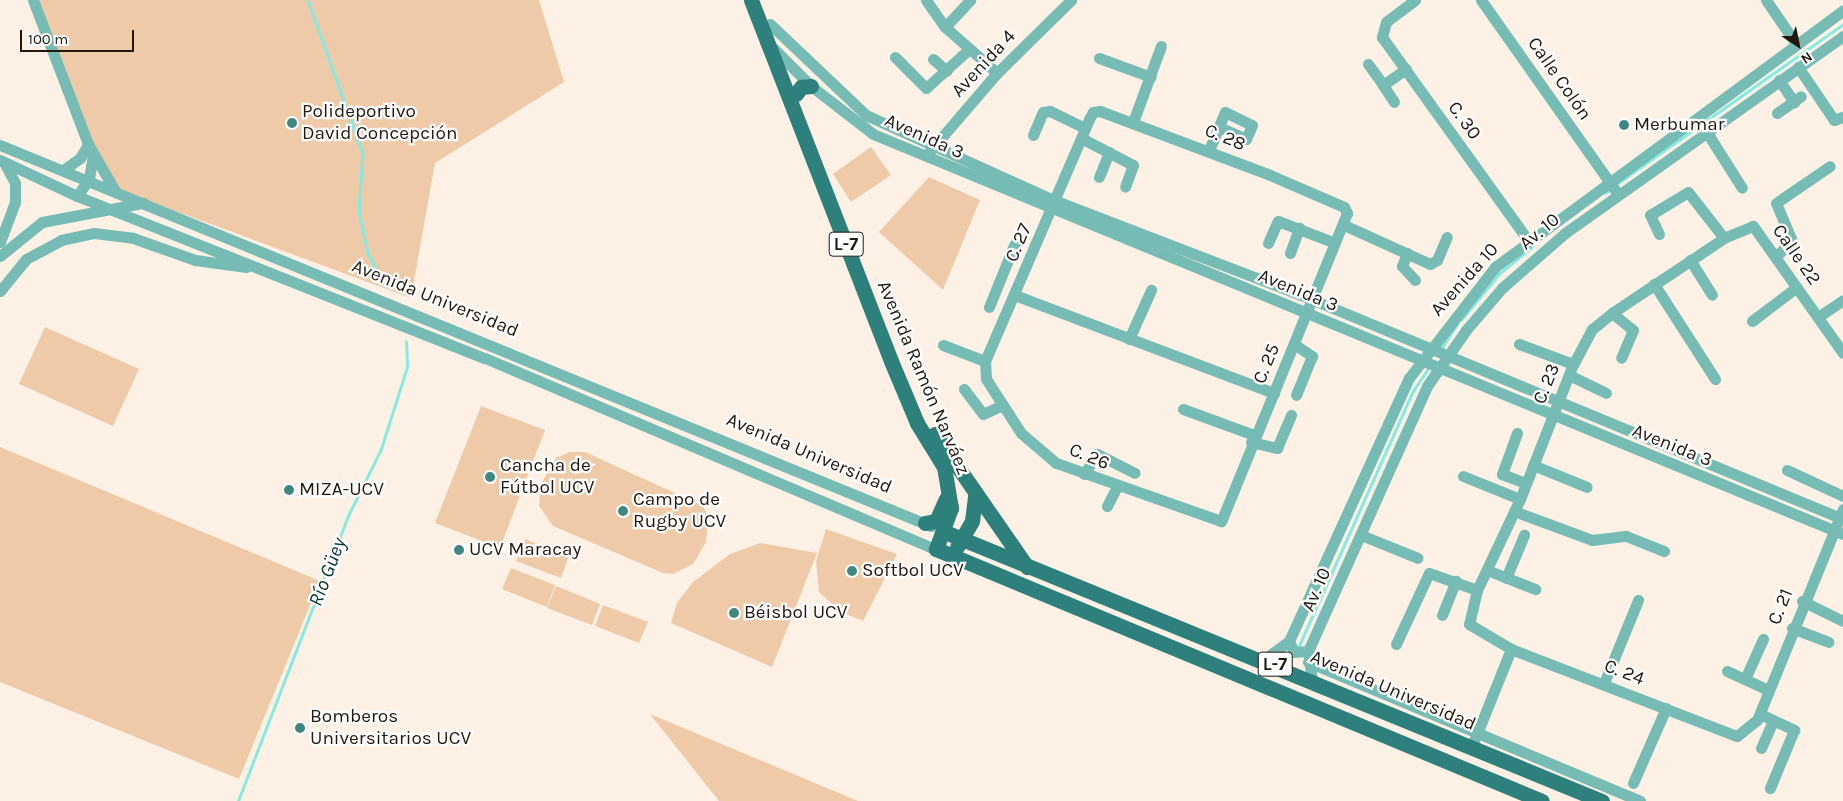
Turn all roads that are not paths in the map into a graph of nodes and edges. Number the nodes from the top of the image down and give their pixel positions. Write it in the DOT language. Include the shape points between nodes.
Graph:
graph roads {
  1 [pos="33,0"];
  2 [pos="750,0"];
  3 [pos="761,0"];
  4 [pos="926,0"];
  5 [pos="970,0"];
  6 [pos="1072,0"];
  7 [pos="1415,0"];
  8 [pos="1481,0"];
  9 [pos="1766,0"];
  10 [pos="1843,10"];
  11 [pos="944,27"];
  12 [pos="768,31"];
  13 [pos="1843,36"];
  14 [pos="1796,44"];
  15 [pos="1161,46"];
  16 [pos="968,50"];
  17 [pos="895,56"];
  18 [pos="1099,58"];
  19 [pos="933,59"];
  20 [pos="784,62"];
  21 [pos="1368,64"];
  22 [pos="1798,67"];
  23 [pos="1406,69"];
  24 [pos="947,71"];
  25 [pos="997,73"];
  26 [pos="1152,77"];
  27 [pos="1780,80"];
  28 [pos="1383,85"];
  29 [pos="811,86"];
  30 [pos="796,94"];
  31 [pos="1394,102"];
  32 [pos="1777,113"];
  33 [pos="1842,117"];
  34 [pos="1133,122"];
  35 [pos="1219,127"];
  36 [pos="1086,129"];
  37 [pos="1706,130"];
  38 [pos="1033,135"];
  39 [pos="88,144"];
  40 [pos="0,145"];
  41 [pos="933,146"];
  42 [pos="1209,150"];
  43 [pos="1109,152"];
  44 [pos="93,154"];
  45 [pos="926,157"];
  46 [pos="1,164"];
  47 [pos="1830,166"];
  48 [pos="63,170"];
  49 [pos="1099,177"];
  50 [pos="90,179"];
  51 [pos="1608,179"];
  52 [pos="1125,187"];
  53 [pos="1742,188"];
  54 [pos="1594,189"];
  55 [pos="116,191"];
  56 [pos="1618,194"];
  57 [pos="77,196"];
  58 [pos="144,203"];
  59 [pos="1605,203"];
  60 [pos="110,206"];
  61 [pos="1054,206"];
  62 [pos="1346,213"];
  63 [pos="1344,224"];
  64 [pos="1753,226"];
  65 [pos="1299,228"];
  66 [pos="1659,234"];
  67 [pos="1447,237"];
  68 [pos="1724,238"];
  69 [pos="1527,239"];
  70 [pos="0,242"];
  71 [pos="1333,242"];
  72 [pos="1268,243"];
  73 [pos="1014,245"];
  74 [pos="1290,253"];
  75 [pos="1407,253"];
  76 [pos="0,256"];
  77 [pos="1776,256"];
  78 [pos="1690,260"];
  79 [pos="257,268"];
  80 [pos="1002,277"];
  81 [pos="1415,280"];
  82 [pos="1654,284"];
  83 [pos="1797,287"];
  84 [pos="1019,290"];
  85 [pos="1151,290"];
  86 [pos="0,291"];
  87 [pos="1712,295"];
  88 [pos="1311,300"];
  89 [pos="1843,300"];
  90 [pos="988,307"];
  91 [pos="1306,312"];
  92 [pos="1612,313"];
  93 [pos="1818,317"];
  94 [pos="1752,321"];
  95 [pos="1129,339"];
  96 [pos="492,344"];
  97 [pos="1294,344"];
  98 [pos="1519,344"];
  99 [pos="943,345"];
  100 [pos="1428,350"];
  101 [pos="1843,353"];
  102 [pos="1447,357"];
  103 [pos="485,358"];
  104 [pos="1621,358"];
  105 [pos="985,361"];
  106 [pos="1420,361"];
  107 [pos="1440,368"];
  108 [pos="1571,370"];
  109 [pos="986,379"];
  110 [pos="1715,379"];
  111 [pos="964,389"];
  112 [pos="1274,393"];
  113 [pos="1606,393"];
  114 [pos="1296,395"];
  115 [pos="1557,404"];
  116 [pos="1000,406"];
  117 [pos="1183,409"];
  118 [pos="1292,415"];
  119 [pos="1552,416"];
  120 [pos="1517,432"];
  121 [pos="1253,438"];
  122 [pos="1533,465"];
  123 [pos="1787,470"];
  124 [pos="1135,473"];
  125 [pos="1084,474"];
  126 [pos="1463,476"];
  127 [pos="1526,484"];
  128 [pos="949,485"];
  129 [pos="1117,486"];
  130 [pos="1587,487"];
  131 [pos="975,495"];
  132 [pos="1843,496"];
  133 [pos="1520,499"];
  134 [pos="1107,506"];
  135 [pos="1514,511"];
  136 [pos="1842,516"];
  137 [pos="1214,522"];
  138 [pos="925,523"];
  139 [pos="945,532"];
  140 [pos="1839,533"];
  141 [pos="1361,535"];
  142 [pos="1524,535"];
  143 [pos="962,539"];
  144 [pos="936,549"];
  145 [pos="1664,551"];
  146 [pos="951,556"];
  147 [pos="1418,558"];
  148 [pos="1028,568"];
  149 [pos="1487,570"];
  150 [pos="1506,578"];
  151 [pos="1456,581"];
  152 [pos="1535,589"];
  153 [pos="1477,590"];
  154 [pos="1638,600"];
  155 [pos="1802,601"];
  156 [pos="1442,615"];
  157 [pos="1843,621"];
  158 [pos="1792,628"];
  159 [pos="1474,629"];
  160 [pos="1763,639"];
  161 [pos="1289,641"];
  162 [pos="1828,642"];
  163 [pos="1396,644"];
  164 [pos="1511,649"];
  165 [pos="1308,656"];
  166 [pos="1264,660"];
  167 [pos="1726,671"];
  168 [pos="1745,678"];
  169 [pos="1312,680"];
  170 [pos="1604,683"];
  171 [pos="1766,689"];
  172 [pos="1666,708"];
  173 [pos="1759,717"];
  174 [pos="1773,721"];
  175 [pos="1478,731"];
  176 [pos="1472,746"];
  177 [pos="1761,748"];
  178 [pos="1633,784"];
  179 [pos="1770,788"];
  180 [pos="1542,801"];
  181 [pos="1602,801"];
  182 [pos="1640,801"];
  1 -- 39 [label="street"];
  2 -- 12 [label="main road, Avenida Ramón Narváez / L-7"];
  3 -- 12 [label="main road, Avenida Ramón Narváez / L-7"];
  4 -- 11 [label="street"];
  5 -- 11 [label="street"];
  6 -- 25 [label="street, Avenida 4"];
  7 -- 23 [label="street, C. 30" via="1386,22 1382,37"];
  8 -- 51 [label="street, Calle Colón"];
  9 -- 14 [label="street"];
  10 -- 14 [label="street, Avenida 10"];
  11 -- 16 [label="street"];
  12 -- 20 [label="main road, Avenida Ramón Narváez / L-7"];
  12 -- 41 [label="street, Avenida 3" via="866,116"];
  12 -- 128 [label="main road, Avenida Ramón Narváez / L-7" via="891,361"];
  13 -- 22 [label="street, Av. 10"];
  14 -- 51 [label="street, Avenida 10"];
  15 -- 26 [label="street"];
  16 -- 24 [label="street"];
  16 -- 25 [label="street"];
  17 -- 24 [label="street" via="926,88"];
  18 -- 26 [label="street"];
  19 -- 24 [label="street"];
  20 -- 29 [label="street, Avenida 3"];
  20 -- 30 [label="main road, Avenida Ramón Narváez / L-7"];
  21 -- 28 [label="street"];
  22 -- 27 [label="street, Av. 10"];
  22 -- 33 [label="street" via="1834,120"];
  23 -- 28 [label="street"];
  23 -- 69 [label="street, C. 30"];
  25 -- 41 [label="street, Avenida 4"];
  26 -- 34 [label="street"];
  27 -- 32 [label="street" via="1798,99"];
  27 -- 37 [label="street, Av. 10"];
  28 -- 31 [label="street"];
  29 -- 30 [label="main road" via="801,87"];
  29 -- 45 [label="street, Avenida 3" via="873,134"];
  30 -- 131 [label="main road, Avenida Ramón Narváez / L-7" via="929,424"];
  34 -- 36 [label="street, C. 28" via="1100,111 1093,112"];
  34 -- 42 [label="street, C. 28"];
  35 -- 42 [label="street"];
  36 -- 38 [label="street" via="1050,111 1042,112"];
  36 -- 43 [label="street"];
  36 -- 61 [label="street, C. 27"];
  37 -- 53 [label="street"];
  37 -- 56 [label="street, Av. 10"];
  39 -- 44 [label="street"];
  39 -- 48 [label="street" via="80,158"];
  40 -- 48 [label="street, Avenida Universidad"];
  41 -- 45 [label="street, Avenida 4"];
  41 -- 61 [label="street, Avenida 3"];
  42 -- 62 [label="street, C. 28" via="1336,204"];
  43 -- 49 [label="street"];
  43 -- 52 [label="street" via="1133,165"];
  44 -- 50 [label="street"];
  44 -- 55 [label="street"];
  45 -- 61 [label="street, Avenida 3"];
  46 -- 57 [label="street, Avenida Universidad"];
  46 -- 70 [label="street" via="14,183 15,202"];
  47 -- 77 [label="street" via="1776,203 1792,242"];
  48 -- 50 [label="street, Avenida Universidad"];
  50 -- 55 [label="street, Avenida Universidad"];
  50 -- 57 [label="street"];
  51 -- 54 [label="street, Avenida 10"];
  51 -- 56 [label="street, Calle Colón"];
  54 -- 59 [label="street"];
  54 -- 69 [label="street, Avenida 10"];
  55 -- 58 [label="street, Avenida Universidad"];
  56 -- 59 [label="street, Av. 10"];
  57 -- 60 [label="street, Avenida Universidad"];
  58 -- 60 [label="street"];
  58 -- 96 [label="street, Avenida Universidad"];
  59 -- 102 [label="street, Av. 10" via="1502,288"];
  60 -- 76 [label="street" via="42,222"];
  60 -- 79 [label="street, Avenida Universidad"];
  61 -- 84 [label="street, C. 27"];
  61 -- 88 [label="street, Avenida 3"];
  61 -- 91 [label="street, Avenida 3"];
  62 -- 63 [label="street, C. 25"];
  63 -- 71 [label="street, C. 25"];
  63 -- 75 [label="street"];
  64 -- 68 [label="street, C. 23"];
  64 -- 77 [label="street, Calle 22"];
  65 -- 71 [label="street"];
  65 -- 72 [label="street" via="1278,221"];
  65 -- 74 [label="street"];
  66 -- 68 [label="street" via="1650,215 1688,192"];
  67 -- 75 [label="street" via="1434,264"];
  68 -- 78 [label="street, C. 23"];
  69 -- 100 [label="street, Avenida 10" via="1495,267"];
  71 -- 88 [label="street, C. 25"];
  73 -- 80 [label="street"];
  75 -- 81 [label="street" via="1402,266"];
  77 -- 83 [label="street, Calle 22"];
  78 -- 82 [label="street, C. 23"];
  78 -- 87 [label="street"];
  79 -- 86 [label="street" via="195,260 133,238 94,233 61,240 26,259"];
  79 -- 103 [label="street, Avenida Universidad"];
  80 -- 84 [label="street"];
  80 -- 90 [label="street"];
  82 -- 92 [label="street, C. 23"];
  82 -- 110 [label="street"];
  83 -- 93 [label="street, Calle 22"];
  83 -- 94 [label="street"];
  84 -- 95 [label="street"];
  84 -- 105 [label="street, C. 27"];
  85 -- 95 [label="street"];
  88 -- 91 [label="street, C. 25"];
  88 -- 100 [label="street, Avenida 3"];
  89 -- 93 [label="street"];
  91 -- 97 [label="street, C. 25"];
  91 -- 106 [label="street, Avenida 3"];
  92 -- 104 [label="street" via="1633,330"];
  92 -- 108 [label="street, C. 23" via="1592,328"];
  93 -- 101 [label="street, Calle 22"];
  95 -- 112 [label="street"];
  96 -- 103 [label="street"];
  96 -- 138 [label="street, Avenida Universidad"];
  97 -- 112 [label="street, C. 25"];
  97 -- 114 [label="street" via="1312,356"];
  98 -- 108 [label="street"];
  99 -- 105 [label="street"];
  100 -- 102 [label="street, Avenida 3"];
  100 -- 106 [label="street, Avenida 10"];
  102 -- 107 [label="street, Av. 10"];
  102 -- 115 [label="street, Avenida 3"];
  103 -- 144 [label="street, Avenida Universidad"];
  105 -- 109 [label="street, C. 27"];
  106 -- 107 [label="street, Avenida 3"];
  106 -- 161 [label="street, Avenida 10"];
  107 -- 119 [label="street, Avenida 3"];
  107 -- 141 [label="street, Av. 10" via="1427,386"];
  108 -- 113 [label="street"];
  108 -- 115 [label="street, C. 23"];
  109 -- 116 [label="street, C. 26"];
  111 -- 116 [label="street" via="983,414"];
  112 -- 121 [label="street, C. 25"];
  115 -- 119 [label="street, C. 23"];
  115 -- 136 [label="street, Avenida 3"];
  116 -- 125 [label="street, C. 26" via="1036,448"];
  117 -- 121 [label="street"];
  118 -- 121 [label="street" via="1277,448"];
  119 -- 122 [label="street, C. 23"];
  119 -- 140 [label="street, Avenida 3"];
  120 -- 127 [label="street" via="1502,474"];
  121 -- 137 [label="street, C. 25" via="1225,518"];
  122 -- 127 [label="street, C. 23"];
  122 -- 130 [label="street"];
  123 -- 132 [label="street"];
  124 -- 125 [label="street" via="1097,454"];
  125 -- 129 [label="street, C. 26"];
  126 -- 133 [label="street"];
  127 -- 133 [label="street, C. 23"];
  128 -- 138 [label="main road" via="942,513 936,520"];
  128 -- 139 [label="main road, Avenida Ramón Narváez / L-7" via="951,508"];
  129 -- 134 [label="street"];
  129 -- 137 [label="street, C. 26"];
  131 -- 143 [label="main road, Avenida Ramón Narváez" via="972,521"];
  131 -- 148 [label="main road"];
  133 -- 135 [label="street, C. 23"];
  135 -- 145 [label="street" via="1592,540 1626,536"];
  135 -- 149 [label="street, C. 23"];
  136 -- 140 [label="street, C. 21"];
  138 -- 139 [label="street, Avenida Universidad"];
  139 -- 143 [label="main road, Avenida Universidad / L-7"];
  139 -- 144 [label="main road, Avenida Ramón Narváez / L-7"];
  140 -- 155 [label="street, C. 21"];
  141 -- 147 [label="street"];
  141 -- 165 [label="street, Av. 10"];
  142 -- 150 [label="street"];
  143 -- 146 [label="main road, Avenida Ramón Narváez"];
  143 -- 148 [label="main road, Avenida Universidad / L-7"];
  144 -- 146 [label="main road, Avenida Universidad / L-7"];
  146 -- 180 [label="main road, Avenida Universidad / L-7"];
  148 -- 166 [label="main road, Avenida Universidad / L-7"];
  149 -- 150 [label="street"];
  149 -- 153 [label="street, C. 23"];
  150 -- 152 [label="street"];
  151 -- 153 [label="street"];
  151 -- 156 [label="street"];
  151 -- 163 [label="street" via="1426,576"];
  153 -- 159 [label="street, C. 23" via="1468,619"];
  154 -- 170 [label="street"];
  155 -- 157 [label="street"];
  155 -- 158 [label="street, C. 21"];
  158 -- 162 [label="street"];
  158 -- 171 [label="street, C. 21"];
  159 -- 164 [label="street, C. 24"];
  160 -- 168 [label="street"];
  161 -- 165 [label="street" via="1294,652"];
  161 -- 166 [label="street, Avenida 10"];
  164 -- 170 [label="street, C. 24"];
  164 -- 175 [label="street"];
  165 -- 169 [label="street"];
  165 -- 175 [label="street"];
  166 -- 169 [label="main road, Avenida Universidad / L-7"];
  167 -- 168 [label="street"];
  168 -- 171 [label="street"];
  169 -- 176 [label="main road, Avenida Universidad / L-7"];
  170 -- 172 [label="street, C. 24"];
  171 -- 173 [label="street, C. 21"];
  172 -- 173 [label="street, C. 24" via="1737,736"];
  172 -- 178 [label="street"];
  173 -- 174 [label="street"];
  174 -- 177 [label="street"];
  174 -- 179 [label="street" via="1794,730"];
  175 -- 176 [label="street"];
  175 -- 182 [label="street"];
  176 -- 181 [label="main road, Avenida Universidad / L-7"];
}
